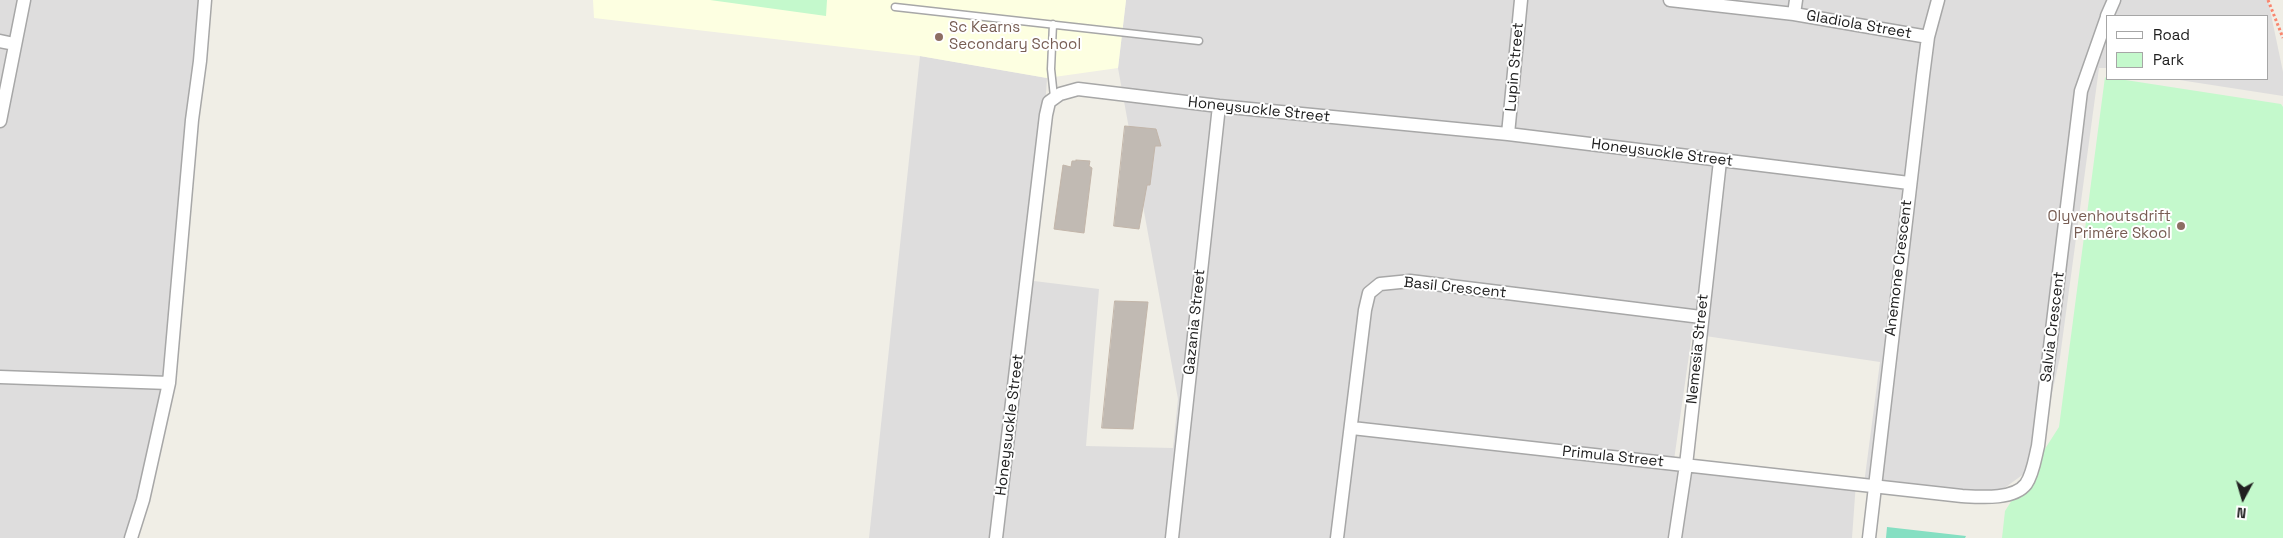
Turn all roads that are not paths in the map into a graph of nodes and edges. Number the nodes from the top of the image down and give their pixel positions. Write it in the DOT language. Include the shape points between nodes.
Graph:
graph roads {
  1 [pos="24,0"];
  2 [pos="205,0"];
  3 [pos="1521,0"];
  4 [pos="1670,0"];
  5 [pos="1796,0"];
  6 [pos="1938,0"];
  7 [pos="2114,0"];
  8 [pos="896,6"];
  9 [pos="1794,14"];
  10 [pos="2108,15"];
  11 [pos="2106,20"];
  12 [pos="1053,24"];
  13 [pos="1928,37"];
  14 [pos="0,41"];
  15 [pos="1199,41"];
  16 [pos="14,44"];
  17 [pos="1054,97"];
  18 [pos="1219,106"];
  19 [pos="0,121"];
  20 [pos="1508,134"];
  21 [pos="1720,161"];
  22 [pos="1909,183"];
  23 [pos="1701,317"];
  24 [pos="0,377"];
  25 [pos="170,382"];
  26 [pos="1352,428"];
  27 [pos="1686,465"];
  28 [pos="1875,485"];
  29 [pos="131,538"];
  30 [pos="996,538"];
  31 [pos="1172,538"];
  32 [pos="1337,538"];
  33 [pos="1676,538"];
  34 [pos="1869,538"];
  1 -- 16 [label="street"];
  2 -- 25 [label="street"];
  3 -- 20 [label="street, Lupin Street"];
  4 -- 9 [label="street, Gladiola Street"];
  5 -- 9 [label="street"];
  6 -- 13 [label="street, Anemone Crescent"];
  7 -- 10 [label="street, Salvia Crescent"];
  8 -- 12 [label="lane"];
  9 -- 13 [label="street, Gladiola Street"];
  11 -- 28 [label="street, Salvia Crescent" via="2081,91 2038,446 2028,480 2022,488 1988,497"];
  12 -- 15 [label="lane"];
  12 -- 17 [label="lane"];
  13 -- 22 [label="street, Anemone Crescent"];
  14 -- 16 [label="street"];
  16 -- 19 [label="street"];
  17 -- 18 [label="street, Honeysuckle Street" via="1078,89"];
  17 -- 30 [label="street, Honeysuckle Street" via="1049,102 1046,115"];
  18 -- 20 [label="street, Honeysuckle Street"];
  18 -- 31 [label="street, Gazania Street"];
  20 -- 21 [label="street, Honeysuckle Street"];
  21 -- 22 [label="street, Honeysuckle Street"];
  21 -- 23 [label="street, Nemesia Street"];
  22 -- 28 [label="street, Anemone Crescent"];
  23 -- 26 [label="street, Basil Crescent" via="1410,281 1380,284 1369,293 1365,310"];
  23 -- 27 [label="street, Nemesia Street"];
  24 -- 25 [label="street"];
  25 -- 29 [label="street"];
  26 -- 27 [label="street, Primula Street"];
  26 -- 32 [label="street, Basil Crescent"];
  27 -- 28 [label="street, Primula Street"];
  27 -- 33 [label="street, Nemesia Street"];
  28 -- 34 [label="street, Anemone Crescent"];
}
